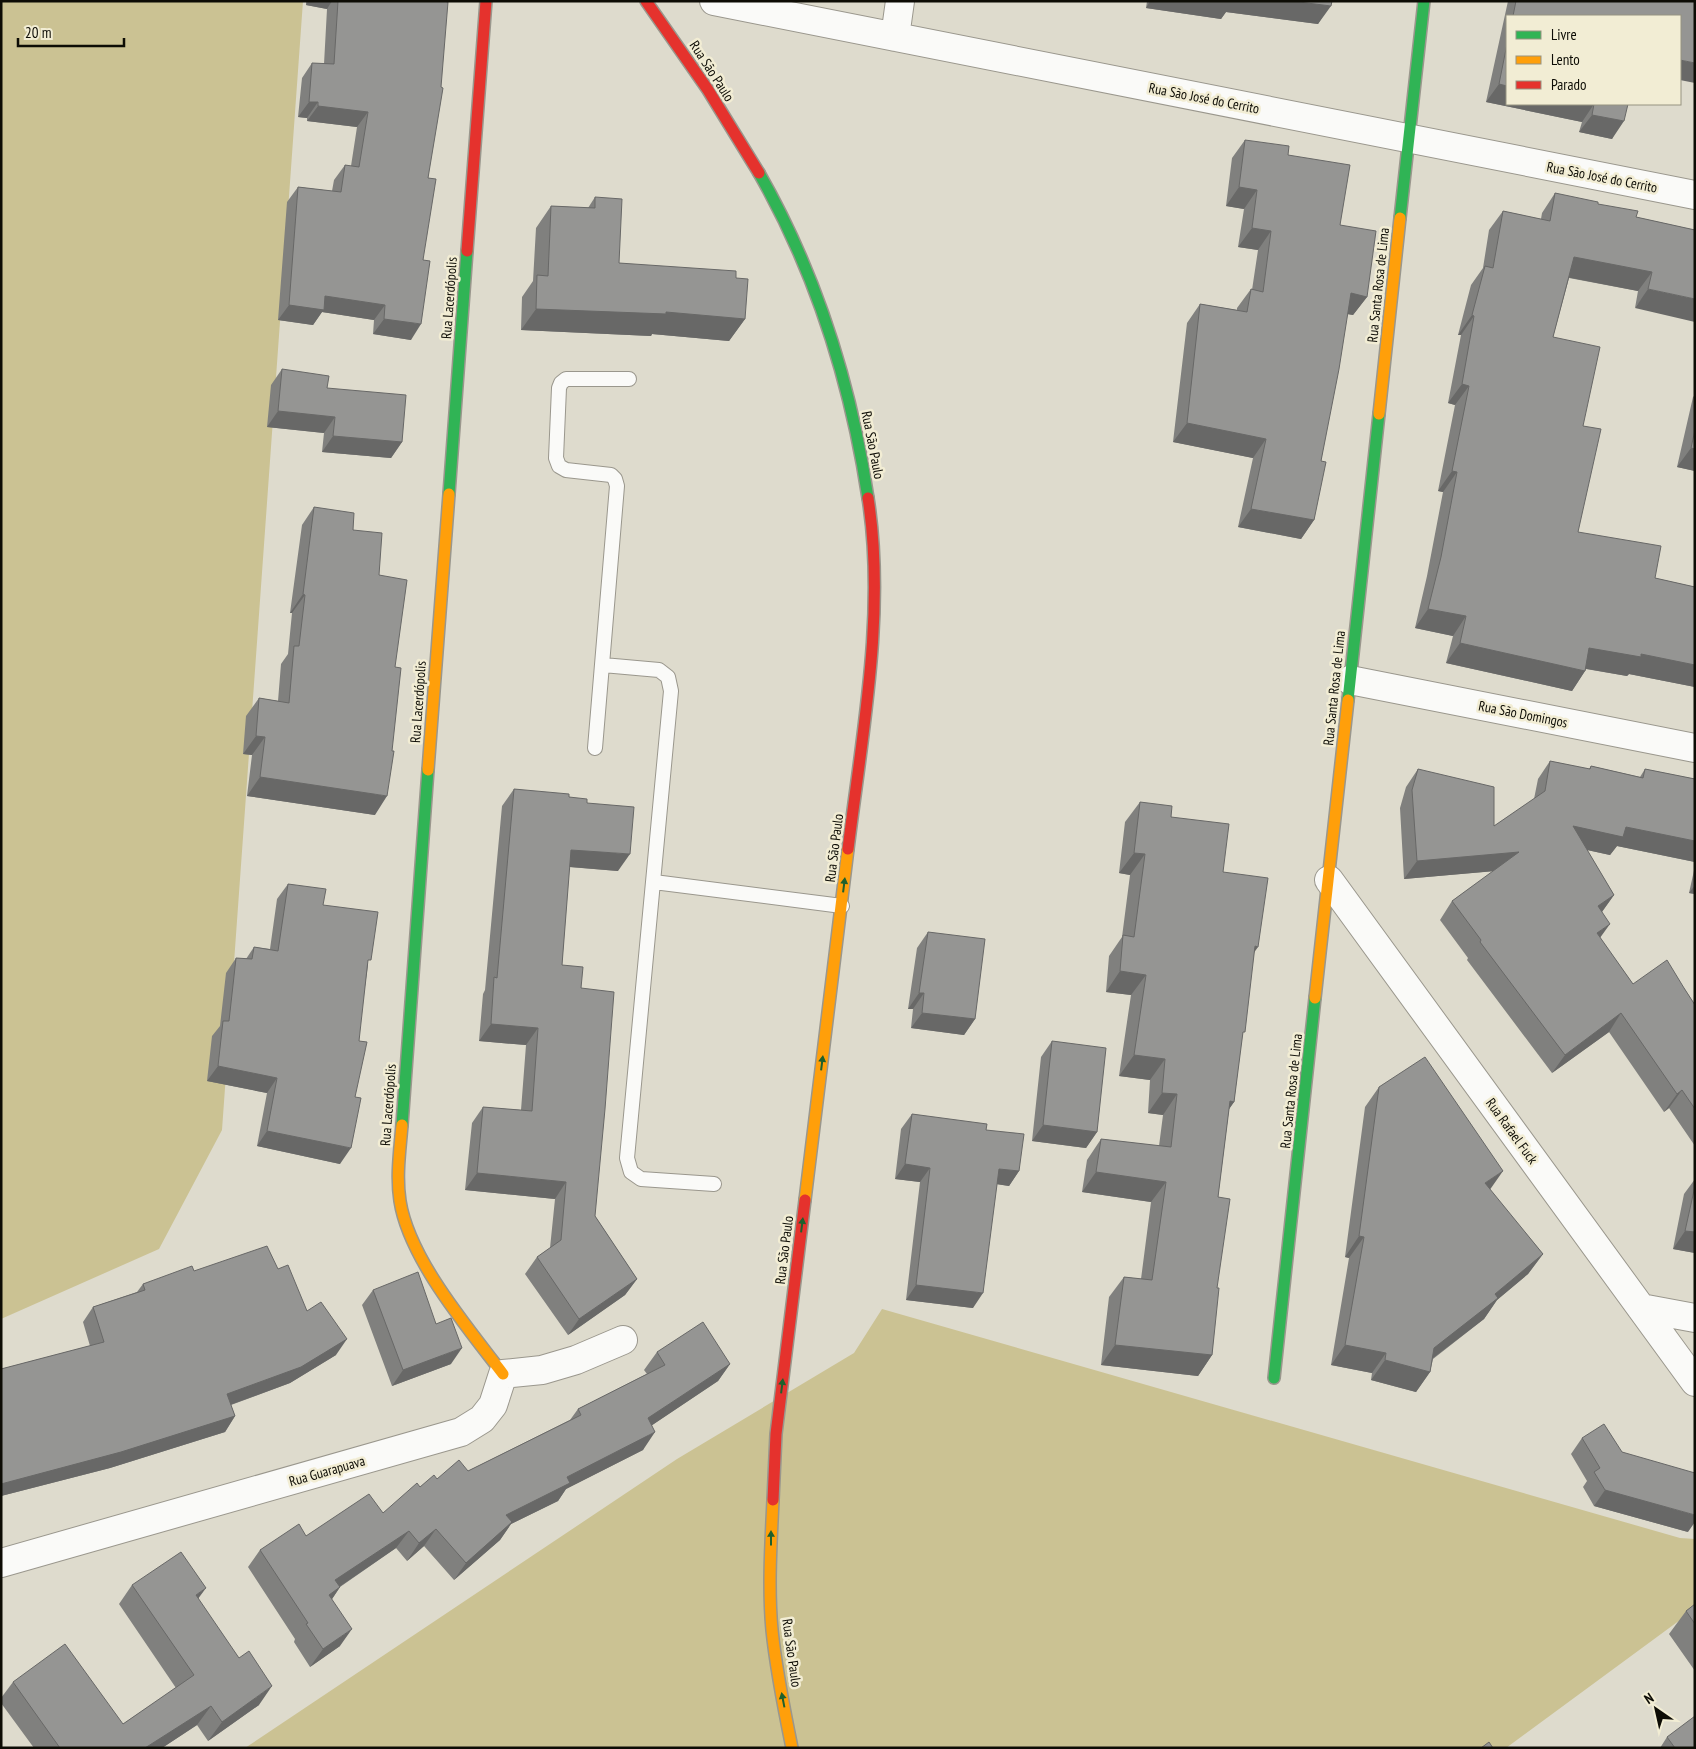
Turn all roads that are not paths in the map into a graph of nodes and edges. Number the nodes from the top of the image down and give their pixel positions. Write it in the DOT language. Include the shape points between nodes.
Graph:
graph roads {
  1 [pos="486,1"];
  2 [pos="646,1"];
  3 [pos="714,1"];
  4 [pos="900,1"];
  5 [pos="1424,1"];
  6 [pos="894,37"];
  7 [pos="1410,139"];
  8 [pos="1695,195"];
  9 [pos="629,379"];
  10 [pos="603,665"];
  11 [pos="1350,680"];
  12 [pos="595,748"];
  13 [pos="1695,748"];
  14 [pos="1329,880"];
  15 [pos="654,882"];
  16 [pos="842,906"];
  17 [pos="714,1184"];
  18 [pos="1641,1308"];
  19 [pos="1695,1318"];
  20 [pos="623,1340"];
  21 [pos="503,1374"];
  22 [pos="1274,1378"];
  23 [pos="1695,1382"];
  24 [pos="1,1563"];
  25 [pos="792,1748"];
  1 -- 21 [label="street, Rua Lacerdópolis" via="398,1172 401,1209 416,1249 437,1286"];
  16 -- 2 [label="street, Rua São Paulo, one-way" via="874,625 871,520 853,416 833,339 793,238 739,140"];
  3 -- 6 [label="street, Rua São José do Cerrito"];
  4 -- 6 [label="street"];
  5 -- 7 [label="street, Rua Santa Rosa de Lima"];
  6 -- 7 [label="street, Rua São José do Cerrito"];
  7 -- 8 [label="street, Rua São José do Cerrito"];
  7 -- 11 [label="street, Rua Santa Rosa de Lima"];
  9 -- 10 [label="lane" via="566,379 558,388 556,458 559,466 566,470 611,476 617,486"];
  10 -- 12 [label="lane"];
  10 -- 15 [label="lane" via="659,670 668,677 671,690"];
  11 -- 13 [label="street, Rua São Domingos"];
  11 -- 14 [label="street, Rua Santa Rosa de Lima"];
  14 -- 18 [label="street, Rua Rafael Fuck"];
  14 -- 22 [label="street, Rua Santa Rosa de Lima"];
  15 -- 16 [label="lane"];
  15 -- 17 [label="lane" via="627,1158 632,1172 641,1179"];
  25 -- 16 [label="street, Rua São Paulo, one-way" via="771,1614 776,1434"];
  18 -- 19 [label="street"];
  18 -- 23 [label="street, Rua Rafael Fuck"];
  20 -- 21 [label="street" via="542,1370"];
  21 -- 24 [label="street, Rua Guarapuava" via="493,1405 482,1419 461,1432"];
}
